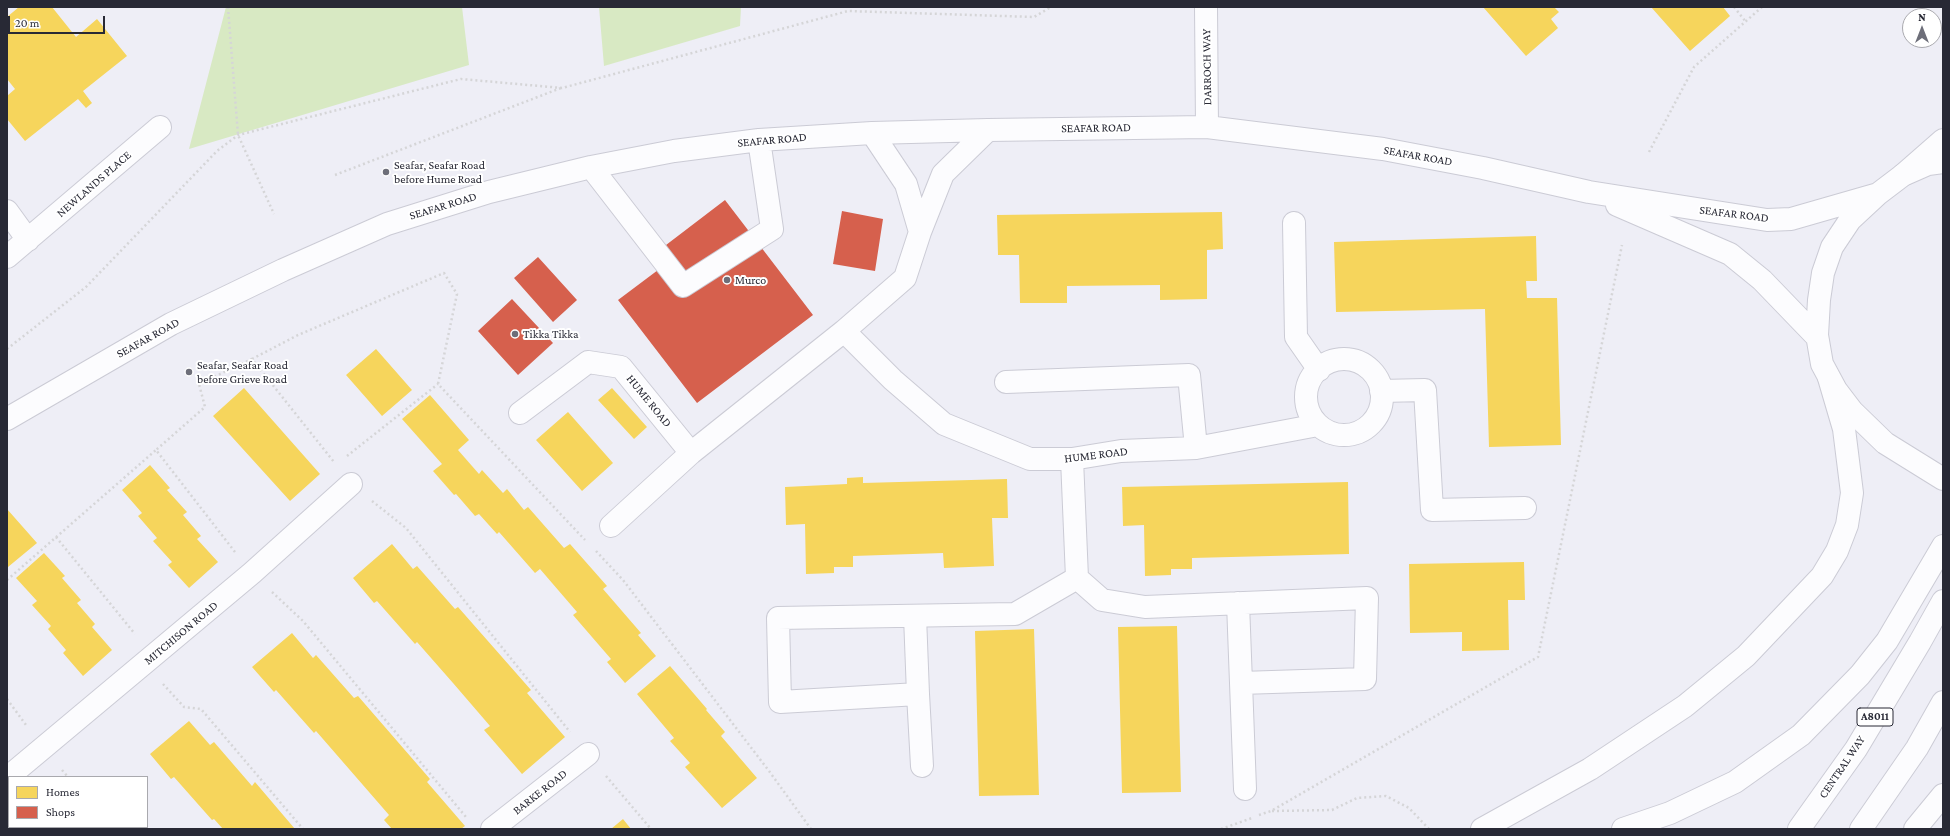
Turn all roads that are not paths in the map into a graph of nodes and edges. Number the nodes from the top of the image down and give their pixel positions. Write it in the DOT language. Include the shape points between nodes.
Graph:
graph roads {
  1 [pos="1206,7"];
  2 [pos="160,127"];
  3 [pos="1207,127"];
  4 [pos="988,130"];
  5 [pos="872,133"];
  6 [pos="759,140"];
  7 [pos="1943,140"];
  8 [pos="1943,162"];
  9 [pos="591,167"];
  10 [pos="1903,175"];
  11 [pos="1589,192"];
  12 [pos="1878,194"];
  13 [pos="7,211"];
  14 [pos="1294,223"];
  15 [pos="920,232"];
  16 [pos="28,240"];
  17 [pos="7,257"];
  18 [pos="844,331"];
  19 [pos="1817,337"];
  20 [pos="1319,370"];
  21 [pos="1830,378"];
  22 [pos="1006,382"];
  23 [pos="1381,391"];
  24 [pos="520,413"];
  25 [pos="7,419"];
  26 [pos="1318,425"];
  27 [pos="1196,448"];
  28 [pos="691,453"];
  29 [pos="1072,459"];
  30 [pos="1943,479"];
  31 [pos="351,484"];
  32 [pos="1525,508"];
  33 [pos="611,526"];
  34 [pos="1943,546"];
  35 [pos="1077,578"];
  36 [pos="1943,601"];
  37 [pos="1238,603"];
  38 [pos="915,616"];
  39 [pos="1241,682"];
  40 [pos="918,694"];
  41 [pos="1943,702"];
  42 [pos="588,754"];
  43 [pos="922,766"];
  44 [pos="9,776"];
  45 [pos="1246,789"];
  46 [pos="1943,795"];
  47 [pos="482,826"];
  48 [pos="1482,829"];
  49 [pos="1623,829"];
  50 [pos="1800,829"];
  51 [pos="1861,829"];
  52 [pos="1915,829"];
  1 -- 3 [label="street, DARROCH WAY"];
  2 -- 16 [label="street, NEWLANDS PLACE"];
  3 -- 4 [label="street, SEAFAR ROAD"];
  3 -- 11 [label="street, SEAFAR ROAD" via="1383,149"];
  4 -- 5 [label="street, SEAFAR ROAD"];
  4 -- 15 [label="street" via="943,174"];
  5 -- 6 [label="street, SEAFAR ROAD"];
  5 -- 15 [label="street" via="906,184"];
  6 -- 9 [label="street, SEAFAR ROAD" via="674,151"];
  6 -- 9 [label="street" via="772,229 683,286"];
  7 -- 10 [label="street"];
  8 -- 10 [label="street" via="1928,164"];
  9 -- 25 [label="street, SEAFAR ROAD" via="490,192 387,224 171,324"];
  10 -- 12 [label="street"];
  11 -- 12 [label="street, SEAFAR ROAD" via="1767,220 1790,218"];
  11 -- 19 [label="street, SEAFAR ROAD" via="1730,254 1762,280"];
  12 -- 19 [label="street" via="1850,220 1832,247 1823,273 1818,300"];
  13 -- 16 [label="street"];
  14 -- 20 [label="street" via="1296,337"];
  15 -- 18 [label="street" via="905,278"];
  16 -- 17 [label="street, NEWLANDS PLACE"];
  18 -- 28 [label="street"];
  18 -- 29 [label="street, HUME ROAD" via="893,380 944,424 1030,459"];
  19 -- 21 [label="street" via="1822,364"];
  20 -- 23 [label="street" via="1329,363 1353,361 1374,373"];
  20 -- 26 [label="street" via="1311,379 1307,391 1307,403"];
  21 -- 30 [label="street" via="1852,411 1885,443"];
  21 -- 48 [label="street" via="1844,429 1852,493 1847,525 1837,551 1822,576 1746,656 1684,706 1590,769"];
  22 -- 27 [label="street" via="1190,375"];
  23 -- 26 [label="street" via="1380,410 1375,420 1365,429 1354,434 1341,435 1329,432"];
  23 -- 32 [label="street" via="1425,390 1432,510"];
  24 -- 28 [label="street, HUME ROAD" via="588,362 621,367"];
  26 -- 27 [label="street, HUME ROAD"];
  27 -- 29 [label="street, HUME ROAD" via="1121,451"];
  28 -- 33 [label="street"];
  29 -- 35 [label="street"];
  31 -- 44 [label="street, MITCHISON ROAD" via="252,573"];
  34 -- 49 [label="street" via="1887,641 1860,676 1801,735 1735,782 1670,813"];
  35 -- 37 [label="street" via="1102,600 1145,606"];
  35 -- 38 [label="street" via="1015,614"];
  36 -- 50 [label="street, CENTRAL WAY / A8011" via="1856,749"];
  37 -- 39 [label="street"];
  37 -- 39 [label="street" via="1367,598 1365,679"];
  38 -- 40 [label="street"];
  38 -- 40 [label="street" via="778,618 780,702"];
  39 -- 45 [label="street"];
  40 -- 43 [label="street"];
  41 -- 51 [label="street" via="1917,748"];
  42 -- 47 [label="street, BARKE ROAD"];
  46 -- 52 [label="street"];
}
